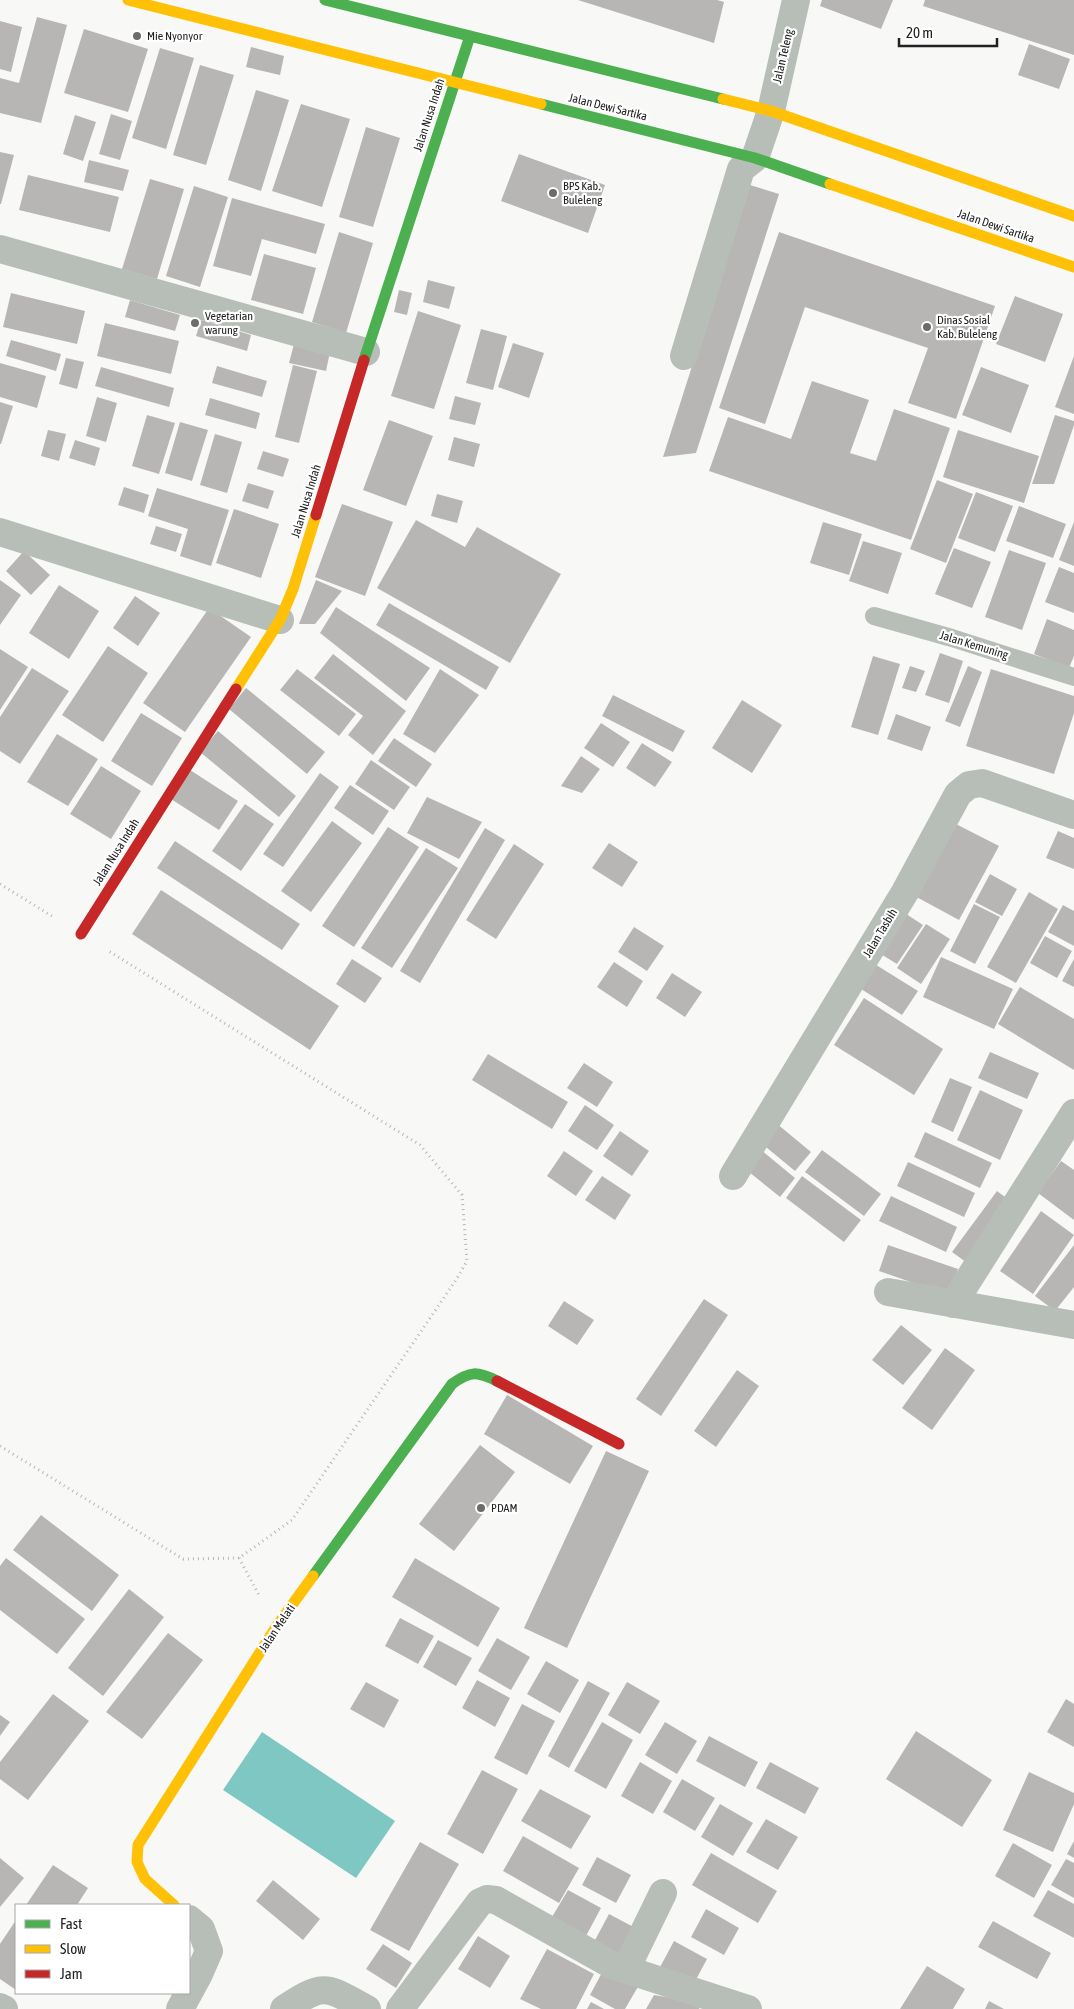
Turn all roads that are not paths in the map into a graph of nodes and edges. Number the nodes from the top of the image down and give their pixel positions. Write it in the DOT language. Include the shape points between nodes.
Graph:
graph roads {
  1 [pos="128,0"];
  2 [pos="325,0"];
  3 [pos="796,0"];
  4 [pos="470,36"];
  5 [pos="454,82"];
  6 [pos="771,111"];
  7 [pos="755,158"];
  8 [pos="1074,216"];
  9 [pos="0,250"];
  10 [pos="1074,267"];
  11 [pos="366,352"];
  12 [pos="684,356"];
  13 [pos="0,532"];
  14 [pos="874,616"];
  15 [pos="280,620"];
  16 [pos="1074,677"];
  17 [pos="1074,815"];
  18 [pos="81,934"];
  19 [pos="1074,1113"];
  20 [pos="734,1176"];
  21 [pos="888,1292"];
  22 [pos="953,1304"];
  23 [pos="1074,1325"];
  24 [pos="619,1444"];
  25 [pos="663,1893"];
  26 [pos="173,1904"];
  27 [pos="190,1919"];
  28 [pos="626,1969"];
  29 [pos="190,1989"];
  30 [pos="188,1994"];
  31 [pos="0,2007"];
  32 [pos="4,2009"];
  33 [pos="180,2009"];
  34 [pos="284,2009"];
  35 [pos="367,2009"];
  36 [pos="400,2009"];
  37 [pos="748,2009"];
  1 -- 5 [label="street, Jalan Dewi Sartika"];
  2 -- 4 [label="street"];
  3 -- 6 [label="street, Jalan Teleng"];
  4 -- 5 [label="street, Jalan Nusa Indah"];
  4 -- 6 [label="street"];
  5 -- 7 [label="street, Jalan Dewi Sartika"];
  5 -- 11 [label="street, Jalan Nusa Indah"];
  6 -- 7 [label="street, Jalan Teleng"];
  6 -- 8 [label="street"];
  7 -- 10 [label="street, Jalan Dewi Sartika"];
  7 -- 12 [label="street" via="742,169"];
  9 -- 11 [label="street"];
  11 -- 15 [label="street, Jalan Nusa Indah" via="293,590"];
  13 -- 15 [label="street"];
  14 -- 16 [label="lane, Jalan Kemuning"];
  15 -- 18 [label="street, Jalan Nusa Indah"];
  17 -- 20 [label="street, Jalan Tasbih" via="982,783 970,785 958,794 905,892"];
  19 -- 22 [label="street"];
  21 -- 22 [label="street"];
  22 -- 23 [label="street"];
  24 -- 26 [label="street, Jalan Melati" via="481,1373 463,1376 452,1384 276,1627 138,1846 137,1862 144,1879"];
  25 -- 28 [label="street"];
  27 -- 29 [label="street" via="201,1929 209,1951"];
  28 -- 36 [label="street" via="612,1965 496,1900 487,1899 480,1902"];
  28 -- 37 [label="street"];
  30 -- 33 [label="street"];
  31 -- 32 [label="street"];
  34 -- 35 [label="street" via="308,1993 320,1990 333,1990"];
}
